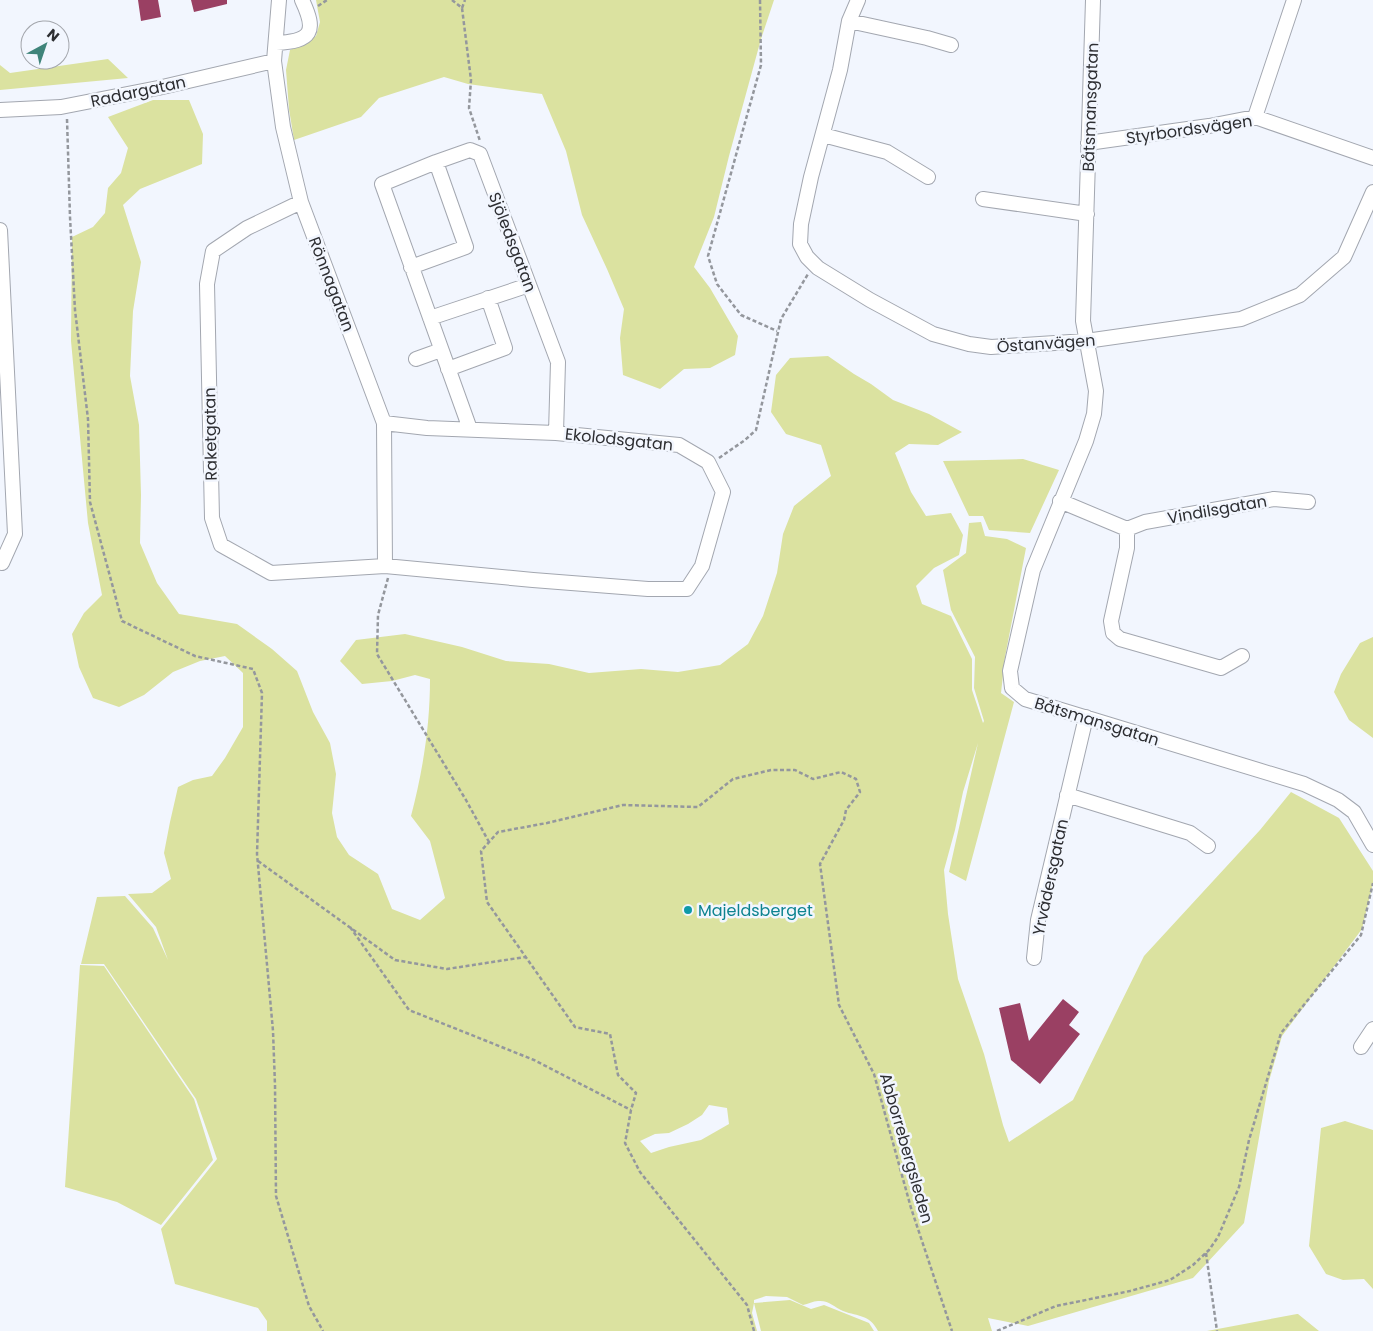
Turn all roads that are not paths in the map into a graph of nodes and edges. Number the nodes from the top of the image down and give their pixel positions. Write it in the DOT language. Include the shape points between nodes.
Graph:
graph roads {
  1 [pos="278,0"];
  2 [pos="302,0"];
  3 [pos="858,0"];
  4 [pos="1093,0"];
  5 [pos="1294,0"];
  6 [pos="849,21"];
  7 [pos="276,43"];
  8 [pos="951,44"];
  9 [pos="274,61"];
  10 [pos="0,110"];
  11 [pos="1255,117"];
  12 [pos="823,135"];
  13 [pos="1088,143"];
  14 [pos="1373,158"];
  15 [pos="436,162"];
  16 [pos="928,177"];
  17 [pos="1373,192"];
  18 [pos="983,199"];
  19 [pos="301,202"];
  20 [pos="1088,214"];
  21 [pos="0,230"];
  22 [pos="411,267"];
  23 [pos="529,285"];
  24 [pos="488,298"];
  25 [pos="430,318"];
  26 [pos="1086,342"];
  27 [pos="441,350"];
  28 [pos="416,359"];
  29 [pos="448,369"];
  30 [pos="384,423"];
  31 [pos="470,430"];
  32 [pos="556,433"];
  33 [pos="1060,501"];
  34 [pos="1308,502"];
  35 [pos="1127,529"];
  36 [pos="2,563"];
  37 [pos="388,567"];
  38 [pos="1242,656"];
  39 [pos="1086,717"];
  40 [pos="1067,795"];
  41 [pos="1373,845"];
  42 [pos="1208,846"];
  43 [pos="1034,958"];
  44 [pos="1373,1029"];
  45 [pos="1361,1047"];
  1 -- 7 [label="street, Rönnagatan"];
  2 -- 7 [label="street" via="310,18 310,28 304,37"];
  3 -- 6 [label="street, Östanvägen"];
  4 -- 13 [label="street, Båtsmansgatan"];
  5 -- 11 [label="street"];
  6 -- 8 [label="street"];
  6 -- 12 [label="street, Östanvägen"];
  7 -- 9 [label="street, Rönnagatan"];
  9 -- 10 [label="street, Radargatan" via="61,107"];
  9 -- 19 [label="street, Rönnagatan" via="283,127"];
  11 -- 13 [label="street, Styrbordsvägen"];
  11 -- 14 [label="street, Styrbordsvägen"];
  12 -- 16 [label="street" via="887,152"];
  12 -- 26 [label="street, Östanvägen" via="800,224 800,244 818,268 933,334 969,344 991,347"];
  13 -- 20 [label="street, Båtsmansgatan"];
  15 -- 22 [label="street" via="382,184"];
  15 -- 22 [label="street" via="466,247"];
  15 -- 23 [label="street, Sjöledsgatan" via="470,150 480,154"];
  17 -- 26 [label="street, Östanvägen" via="1344,257 1300,295 1241,319"];
  18 -- 20 [label="street"];
  19 -- 30 [label="street, Rönnagatan"];
  19 -- 37 [label="street, Raketgatan" via="248,228 213,251 207,284 212,518 221,545 271,573"];
  20 -- 26 [label="street, Båtsmansgatan" via="1083,321"];
  21 -- 36 [label="street" via="15,534"];
  22 -- 25 [label="street"];
  23 -- 24 [label="street"];
  23 -- 32 [label="street, Sjöledsgatan" via="558,362"];
  24 -- 25 [label="street"];
  24 -- 29 [label="street" via="505,348"];
  25 -- 27 [label="street"];
  26 -- 33 [label="street, Båtsmansgatan" via="1096,391 1094,414"];
  27 -- 28 [label="street"];
  27 -- 29 [label="street"];
  29 -- 31 [label="street"];
  30 -- 31 [label="street, Ekolodsgatan"];
  30 -- 37 [label="street, Rönnagatan"];
  31 -- 32 [label="street, Ekolodsgatan"];
  32 -- 37 [label="street, Ekolodsgatan" via="679,445 708,462 723,492 702,566 687,589 542,581"];
  33 -- 35 [label="street"];
  33 -- 39 [label="street, Båtsmansgatan" via="1032,570 1010,671 1012,688 1025,699"];
  34 -- 35 [label="street, Vindilsgatan" via="1274,499 1144,522"];
  35 -- 38 [label="street" via="1127,548 1111,621 1112,633 1120,639 1221,668"];
  39 -- 40 [label="street, Yrvädersgatan"];
  39 -- 41 [label="street, Båtsmansgatan" via="1304,784 1338,800 1354,812"];
  40 -- 42 [label="street, Yrvädersgatan" via="1190,833"];
  40 -- 43 [label="street, Yrvädersgatan" via="1038,920"];
  44 -- 45 [label="street"];
}
